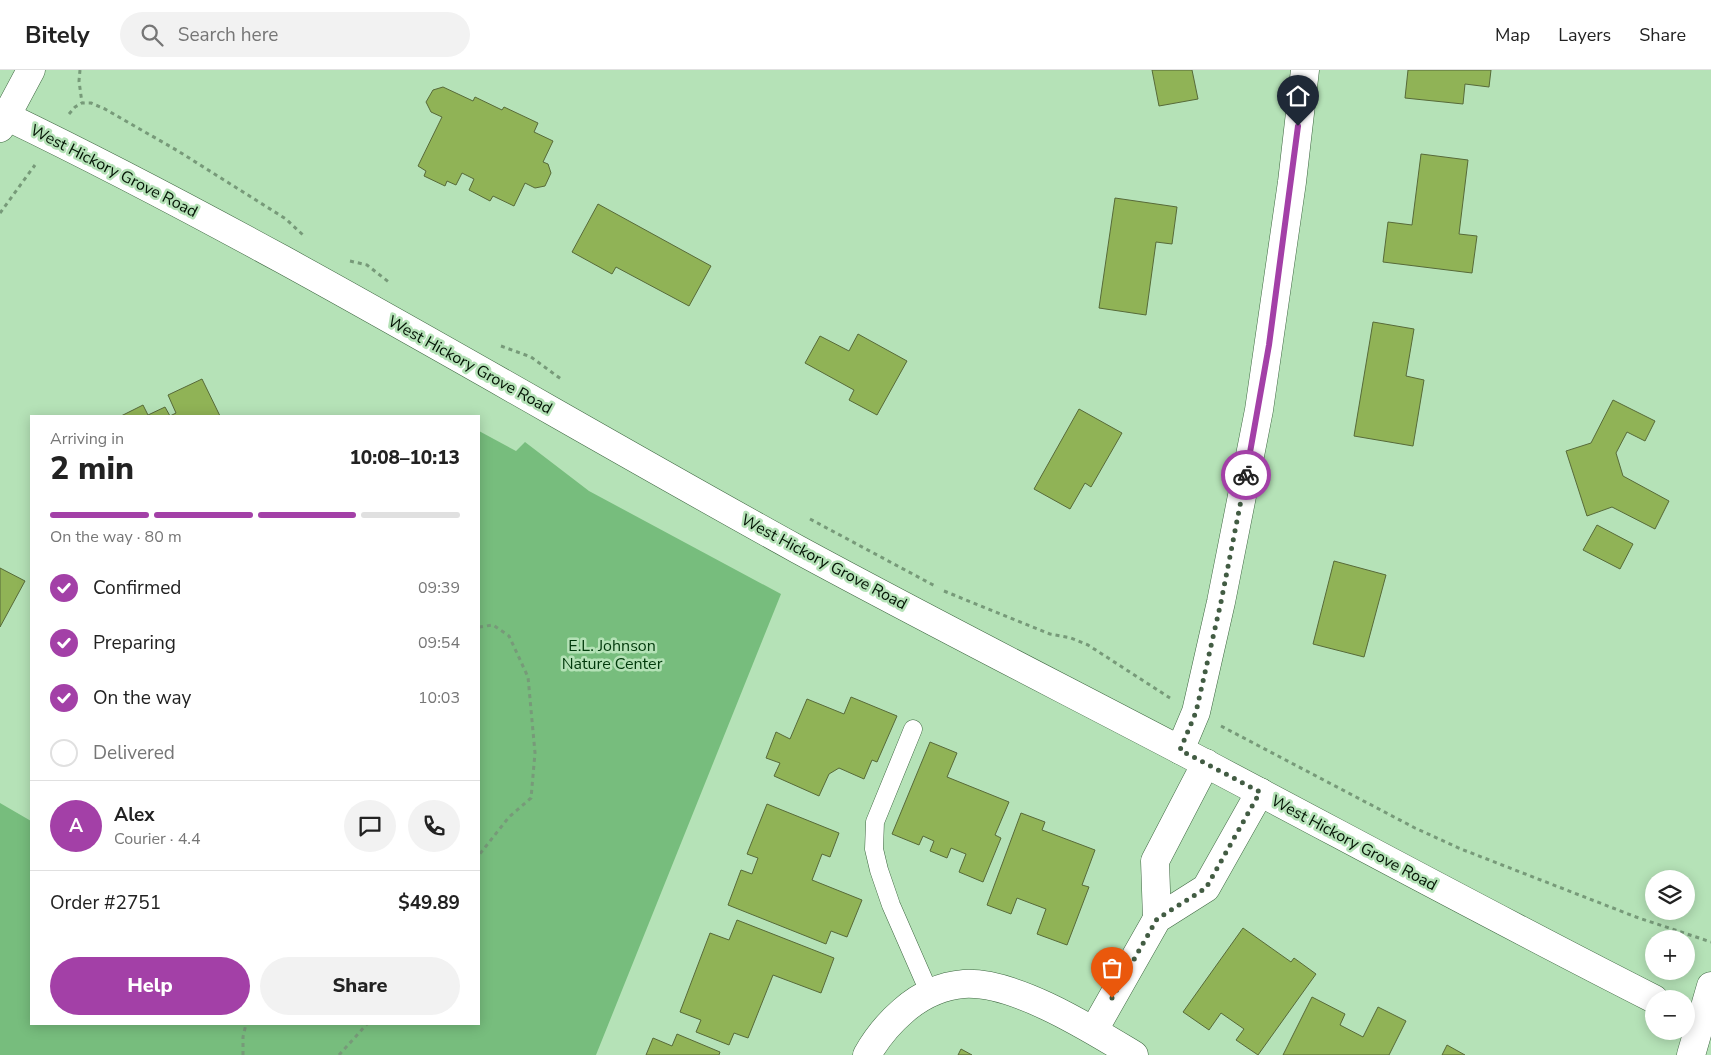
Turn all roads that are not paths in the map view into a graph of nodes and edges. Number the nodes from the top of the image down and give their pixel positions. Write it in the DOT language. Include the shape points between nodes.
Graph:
graph roads {
  1 [pos="31,70"];
  2 [pos="1305,70"];
  3 [pos="2,119"];
  4 [pos="914,729"];
  5 [pos="1180,750"];
  6 [pos="1206,763"];
  7 [pos="1260,792"];
  8 [pos="1157,919"];
  9 [pos="1711,986"];
  10 [pos="929,992"];
  11 [pos="1645,994"];
  12 [pos="1699,1022"];
  13 [pos="1094,1030"];
  14 [pos="867,1055"];
  15 [pos="1134,1055"];
  16 [pos="1691,1055"];
  1 -- 3 [label="main road"];
  2 -- 5 [label="main road" via="1259,410 1198,705"];
  3 -- 5 [label="main road, West Hickory Grove Road" via="116,171 237,235 799,549"];
  4 -- 10 [label="lane" via="875,822 874,849 891,905"];
  5 -- 6 [label="main road, West Hickory Grove Road"];
  6 -- 7 [label="main road, West Hickory Grove Road"];
  6 -- 8 [label="main road" via="1155,861"];
  7 -- 8 [label="main road" via="1206,888"];
  7 -- 11 [label="main road, West Hickory Grove Road" via="1441,890"];
  8 -- 13 [label="main road"];
  9 -- 12 [label="main road"];
  10 -- 13 [label="main road" via="965,984 1008,991"];
  10 -- 14 [label="main road" via="893,1020"];
  12 -- 16 [label="main road"];
  13 -- 15 [label="main road"];
}
